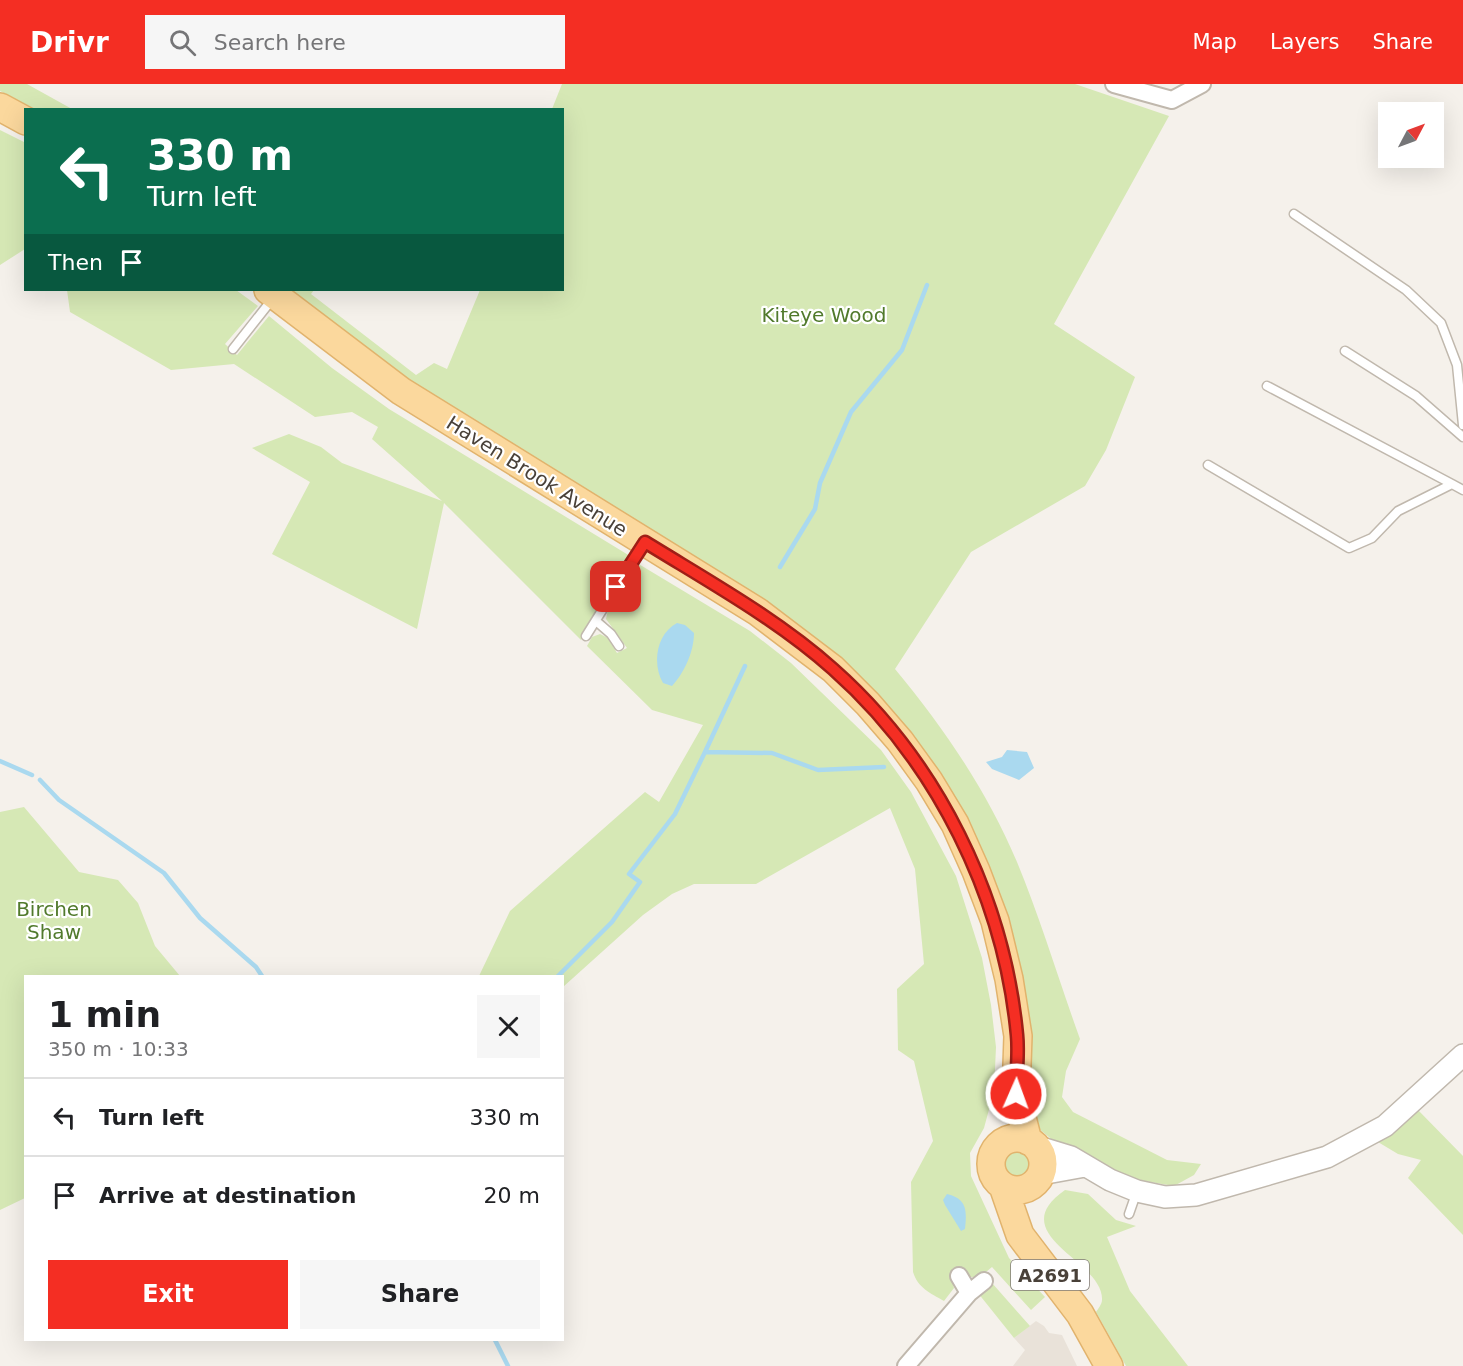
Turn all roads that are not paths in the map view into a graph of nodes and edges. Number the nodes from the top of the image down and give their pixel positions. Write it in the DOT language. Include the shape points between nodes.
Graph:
graph roads {
  1 [pos="1114,84"];
  2 [pos="1202,84"];
  3 [pos="0,108"];
  4 [pos="24,120"];
  5 [pos="1294,214"];
  6 [pos="274,291"];
  7 [pos="233,349"];
  8 [pos="1345,351"];
  9 [pos="1267,386"];
  10 [pos="1463,425"];
  11 [pos="1463,437"];
  12 [pos="1208,465"];
  13 [pos="1452,484"];
  14 [pos="1463,490"];
  15 [pos="645,542"];
  16 [pos="596,621"];
  17 [pos="586,636"];
  18 [pos="619,646"];
  19 [pos="1463,1055"];
  20 [pos="1016,1094"];
  21 [pos="1032,1144"];
  22 [pos="997,1148"];
  23 [pos="1085,1166"];
  24 [pos="1036,1180"];
  25 [pos="1003,1186"];
  26 [pos="1137,1191"];
  27 [pos="1129,1214"];
  28 [pos="1020,1236"];
  29 [pos="959,1276"];
  30 [pos="984,1281"];
  31 [pos="969,1293"];
  32 [pos="906,1366"];
  33 [pos="1109,1366"];
  1 -- 2 [label="street" via="1172,99"];
  3 -- 4 [label="main road"];
  5 -- 10 [label="lane" via="1406,290 1441,323 1456,365"];
  6 -- 7 [label="lane"];
  6 -- 15 [label="main road, Haven Brook Avenue" via="401,391"];
  8 -- 11 [label="lane" via="1416,396"];
  9 -- 13 [label="lane"];
  12 -- 13 [label="lane" via="1349,548 1372,538 1398,511"];
  13 -- 14 [label="lane"];
  15 -- 16 [label="lane"];
  15 -- 20 [label="main road, Haven Brook Avenue" via="758,612 833,669 900,741 929,782 955,824 994,921 1018,1036"];
  16 -- 17 [label="lane"];
  16 -- 18 [label="lane"];
  19 -- 26 [label="street" via="1385,1126 1327,1157 1196,1195 1165,1197"];
  20 -- 21 [label="main road, Haven Brook Avenue"];
  20 -- 22 [label="main road, Haven Brook Avenue"];
  21 -- 22 [label="main road" via="1014,1139"];
  21 -- 23 [label="street"];
  21 -- 24 [label="main road" via="1042,1159"];
  22 -- 25 [label="main road" via="992,1168"];
  23 -- 24 [label="street"];
  23 -- 26 [label="street"];
  24 -- 25 [label="main road" via="1017,1190"];
  24 -- 28 [label="main road, A2691"];
  25 -- 28 [label="main road, A2691"];
  26 -- 27 [label="lane"];
  28 -- 33 [label="main road, A2691" via="1080,1314"];
  29 -- 31 [label="street"];
  30 -- 31 [label="street"];
  31 -- 32 [label="street"];
}
